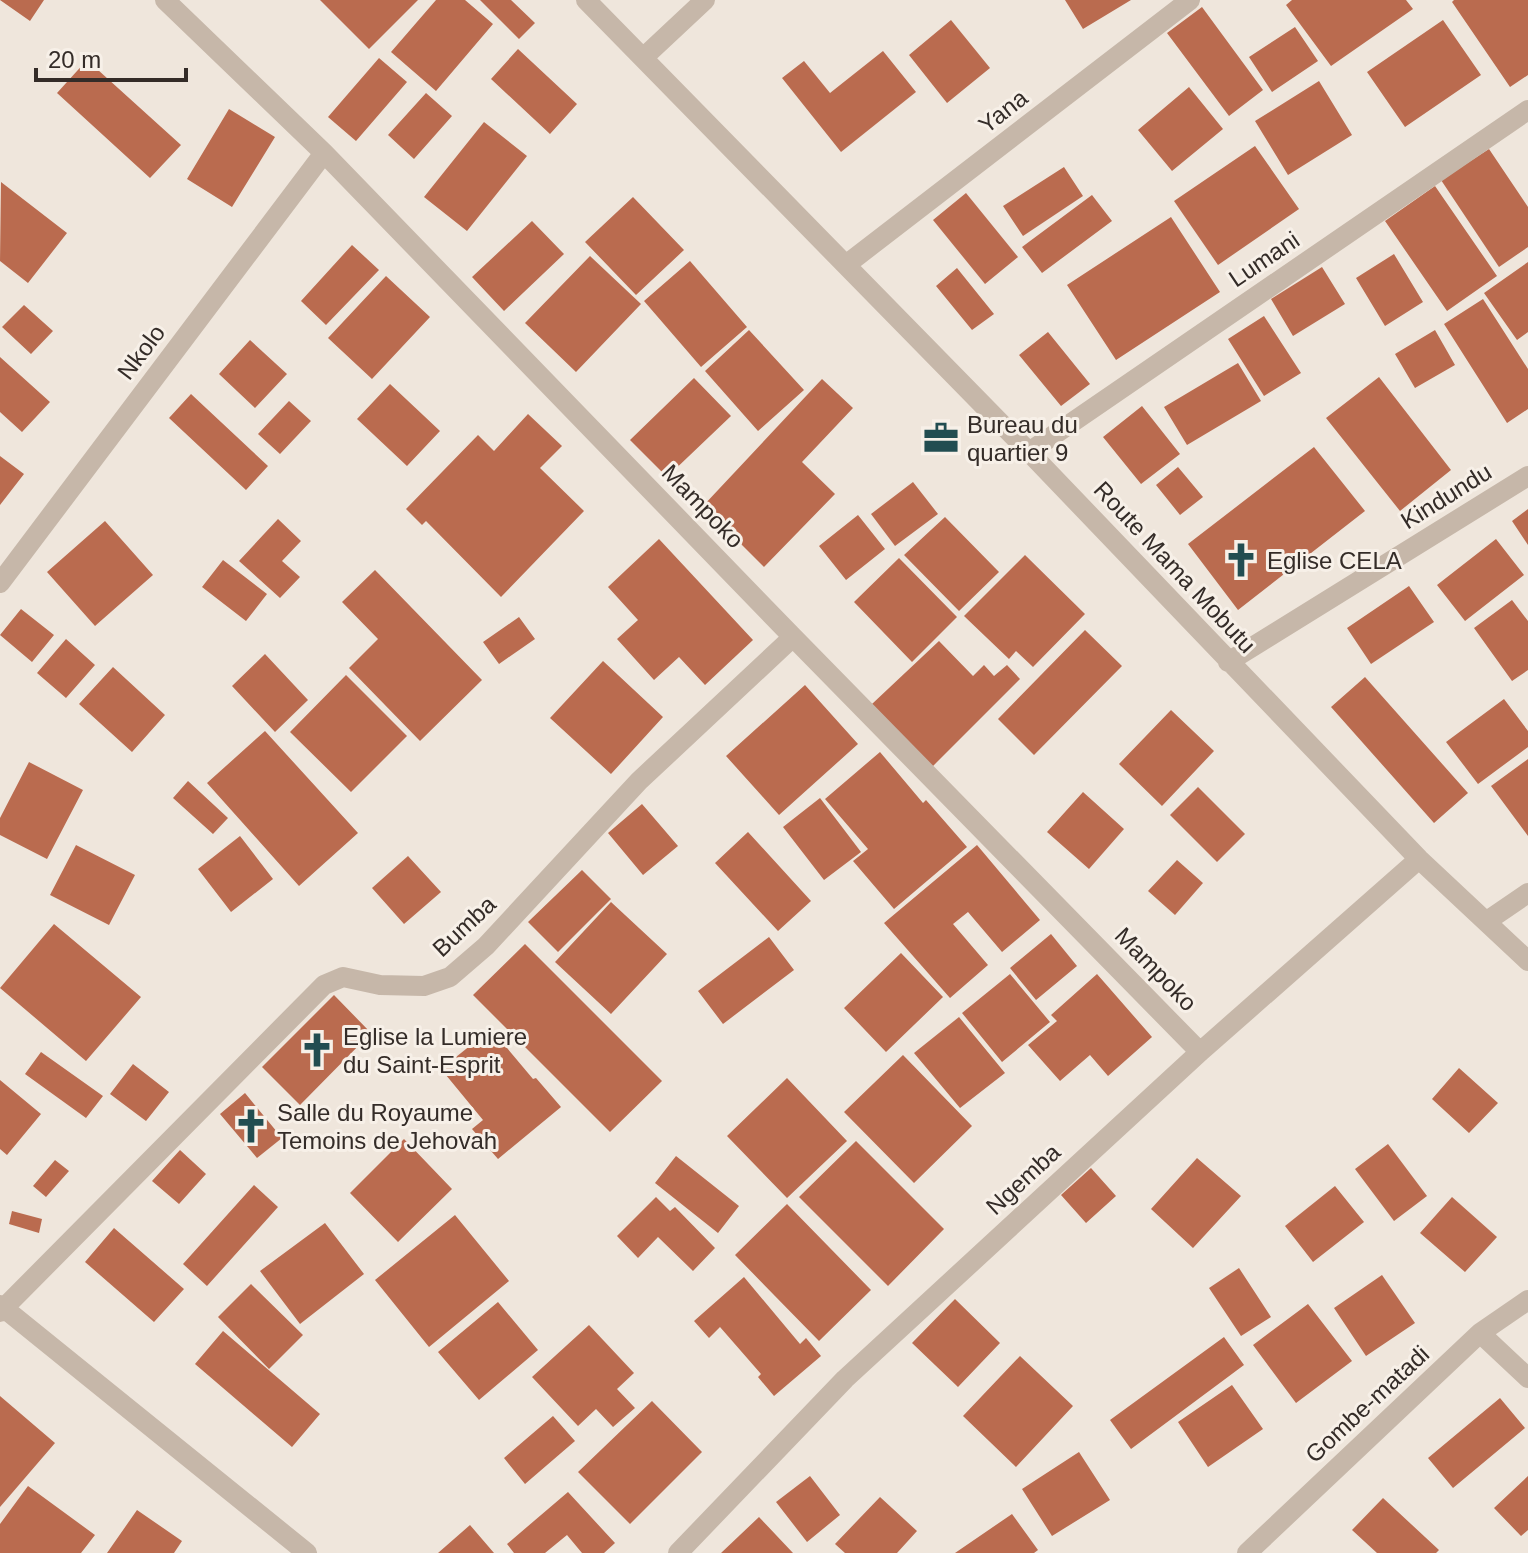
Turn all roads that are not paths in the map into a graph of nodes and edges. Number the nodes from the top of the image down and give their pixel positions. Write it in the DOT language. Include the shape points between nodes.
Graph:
graph roads {
  1 [pos="165,0"];
  2 [pos="586,0"];
  3 [pos="705,0"];
  4 [pos="1190,0"];
  5 [pos="643,58"];
  6 [pos="1528,110"];
  7 [pos="324,153"];
  8 [pos="847,264"];
  9 [pos="1029,452"];
  10 [pos="1528,476"];
  11 [pos="0,583"];
  12 [pos="793,637"];
  13 [pos="1228,662"];
  14 [pos="1419,859"];
  15 [pos="1528,893"];
  16 [pos="1487,921"];
  17 [pos="1528,961"];
  18 [pos="1200,1052"];
  19 [pos="1528,1300"];
  20 [pos="1,1308"];
  21 [pos="1480,1333"];
  22 [pos="1528,1378"];
  23 [pos="307,1553"];
  24 [pos="678,1553"];
  25 [pos="1247,1553"];
  1 -- 7 [label="street, Mampoko"];
  2 -- 5 [label="street, Route Mama Mobutu"];
  3 -- 5 [label="street"];
  4 -- 8 [label="street, Yana"];
  5 -- 8 [label="street, Route Mama Mobutu"];
  6 -- 9 [label="street, Lumani"];
  7 -- 11 [label="street, Nkolo"];
  7 -- 12 [label="street, Mampoko"];
  8 -- 9 [label="street, Route Mama Mobutu"];
  9 -- 13 [label="street, Route Mama Mobutu"];
  10 -- 13 [label="street, Kindundu"];
  12 -- 18 [label="street, Mampoko"];
  12 -- 20 [label="street, Bumba" via="639,781 486,946 450,977 424,986 343,977 324,985"];
  13 -- 14 [label="street, Route Mama Mobutu"];
  14 -- 16 [label="street, Route Mama Mobutu"];
  14 -- 18 [label="street, Ngemba"];
  15 -- 16 [label="street"];
  16 -- 17 [label="street, Route Mama Mobutu"];
  18 -- 24 [label="street, Ngemba" via="845,1379"];
  19 -- 21 [label="street, Gombe-matadi"];
  20 -- 23 [label="street"];
  21 -- 22 [label="street"];
  21 -- 25 [label="street, Gombe-matadi"];
}
